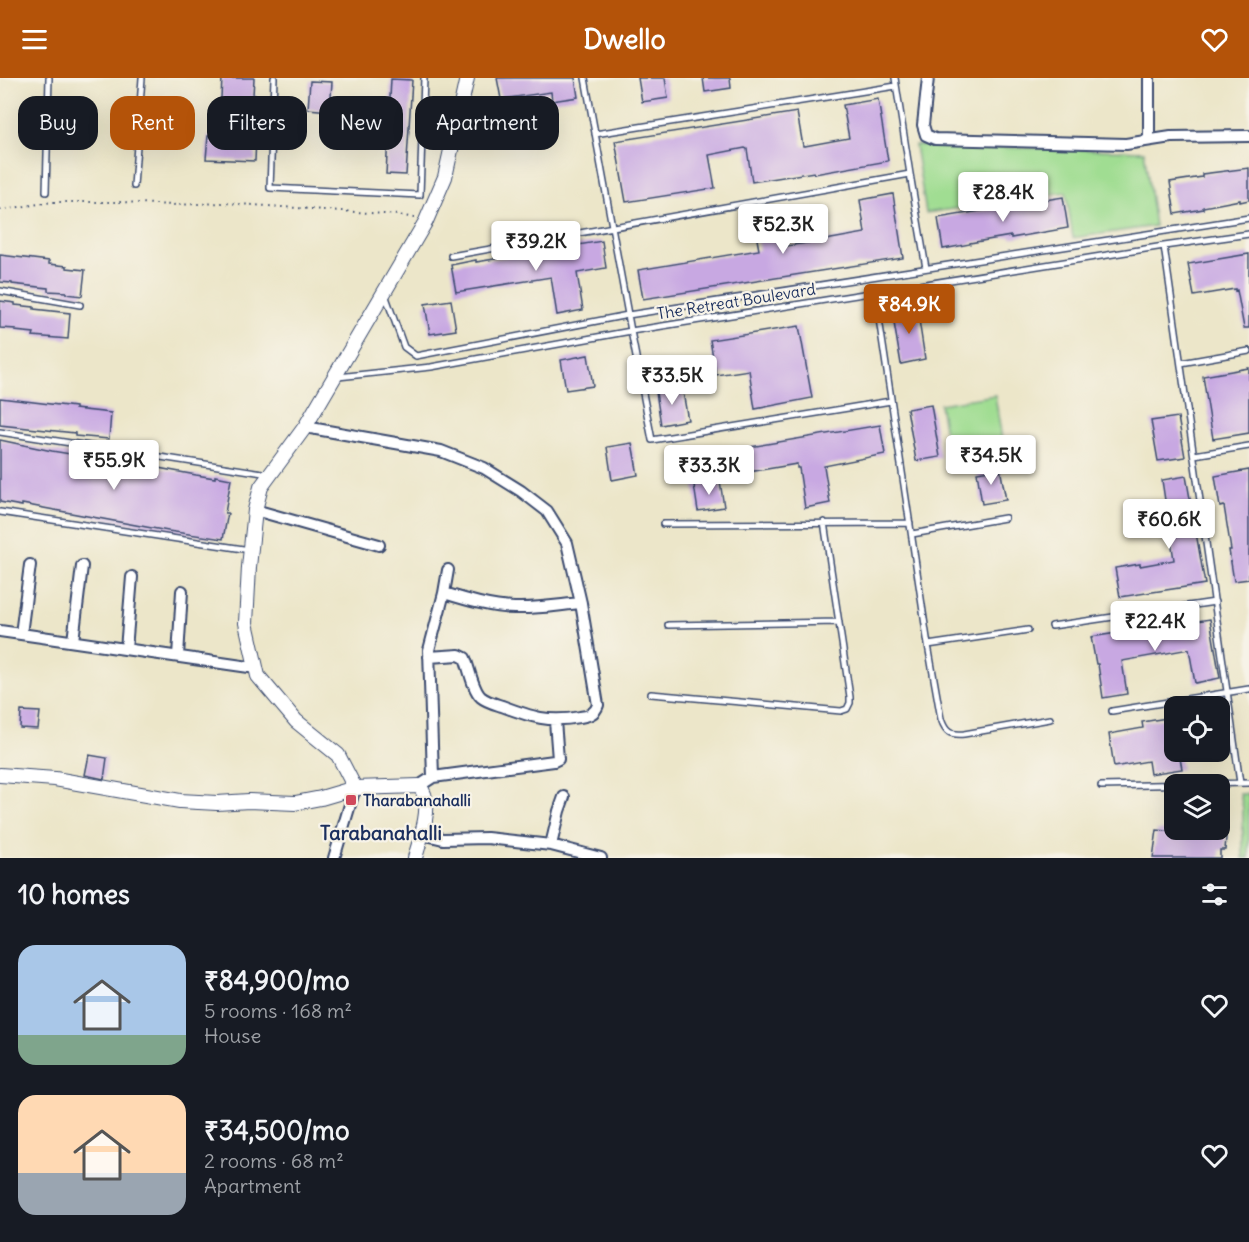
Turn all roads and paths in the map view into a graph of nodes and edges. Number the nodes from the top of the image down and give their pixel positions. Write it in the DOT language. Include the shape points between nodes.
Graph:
graph roads {
  1 [pos="49,78"];
  2 [pos="142,78"];
  3 [pos="274,78"];
  4 [pos="424,78"];
  5 [pos="467,78"];
  6 [pos="585,78"];
  7 [pos="894,78"];
  8 [pos="928,78"];
  9 [pos="1149,78"];
  10 [pos="896,86"];
  11 [pos="595,134"];
  12 [pos="1249,136"];
  13 [pos="1149,140"];
  14 [pos="910,174"];
  15 [pos="134,186"];
  16 [pos="46,192"];
  17 [pos="0,210"];
  18 [pos="1249,218"];
  19 [pos="426,221"];
  20 [pos="612,227"];
  21 [pos="1249,234"];
  22 [pos="1164,246"];
  23 [pos="451,256"];
  24 [pos="926,268"];
  25 [pos="0,291"];
  26 [pos="384,292"];
  27 [pos="875,292"];
  28 [pos="80,305"];
  29 [pos="628,315"];
  30 [pos="631,331"];
  31 [pos="1249,351"];
  32 [pos="1181,363"];
  33 [pos="335,377"];
  34 [pos="891,401"];
  35 [pos="305,427"];
  36 [pos="0,432"];
  37 [pos="1249,446"];
  38 [pos="1194,455"];
  39 [pos="270,474"];
  40 [pos="255,510"];
  41 [pos="0,512"];
  42 [pos="1005,518"];
  43 [pos="824,522"];
  44 [pos="910,523"];
  45 [pos="663,524"];
  46 [pos="912,534"];
  47 [pos="379,545"];
  48 [pos="251,551"];
  49 [pos="30,565"];
  50 [pos="82,566"];
  51 [pos="447,570"];
  52 [pos="132,577"];
  53 [pos="182,591"];
  54 [pos="444,593"];
  55 [pos="1215,602"];
  56 [pos="581,603"];
  57 [pos="839,622"];
  58 [pos="668,625"];
  59 [pos="1052,626"];
  60 [pos="1028,630"];
  61 [pos="0,631"];
  62 [pos="21,634"];
  63 [pos="73,641"];
  64 [pos="928,645"];
  65 [pos="126,649"];
  66 [pos="178,657"];
  67 [pos="429,657"];
  68 [pos="256,668"];
  69 [pos="1249,689"];
  70 [pos="1227,692"];
  71 [pos="651,694"];
  72 [pos="1112,711"];
  73 [pos="1050,719"];
  74 [pos="555,721"];
  75 [pos="0,775"];
  76 [pos="433,777"];
  77 [pos="1240,783"];
  78 [pos="1249,783"];
  79 [pos="419,786"];
  80 [pos="1101,786"];
  81 [pos="355,788"];
  82 [pos="564,797"];
  83 [pos="422,834"];
  84 [pos="551,845"];
  85 [pos="334,858"];
  86 [pos="415,858"];
  87 [pos="601,858"];
  1 -- 16 [label="lane"];
  2 -- 15 [label="lane"];
  3 -- 4 [label="lane" via="270,188 420,195"];
  5 -- 19 [label="street" via="445,177"];
  6 -- 11 [label="lane"];
  7 -- 10 [label="lane"];
  8 -- 13 [label="street" via="923,125 926,135 935,139 1126,144"];
  9 -- 13 [label="street"];
  10 -- 11 [label="lane"];
  10 -- 14 [label="lane"];
  11 -- 20 [label="lane"];
  12 -- 13 [label="street"];
  14 -- 20 [label="lane"];
  14 -- 24 [label="lane"];
  17 -- 19 [label="path" via="52,202 224,203 399,215"];
  18 -- 24 [label="lane"];
  19 -- 26 [label="street"];
  20 -- 23 [label="lane"];
  20 -- 29 [label="lane"];
  21 -- 22 [label="lane, The Retreat Boulevard"];
  22 -- 27 [label="lane, The Retreat Boulevard"];
  22 -- 32 [label="lane"];
  24 -- 29 [label="lane"];
  25 -- 28 [label="lane"];
  26 -- 29 [label="lane" via="404,347 416,356"];
  26 -- 33 [label="street"];
  27 -- 30 [label="lane, The Retreat Boulevard"];
  27 -- 34 [label="lane"];
  29 -- 30 [label="lane"];
  30 -- 33 [label="lane, The Retreat Boulevard" via="431,367"];
  30 -- 34 [label="lane" via="652,440"];
  31 -- 32 [label="lane"];
  32 -- 38 [label="lane"];
  33 -- 35 [label="street"];
  34 -- 44 [label="lane"];
  35 -- 39 [label="street"];
  35 -- 56 [label="street" via="441,451 484,468 521,491 547,511 567,543"];
  36 -- 39 [label="lane"];
  37 -- 38 [label="lane"];
  38 -- 55 [label="lane"];
  39 -- 40 [label="street" via="261,487"];
  40 -- 47 [label="street"];
  40 -- 48 [label="street"];
  41 -- 48 [label="lane"];
  42 -- 46 [label="lane"];
  43 -- 44 [label="lane"];
  43 -- 45 [label="lane"];
  43 -- 57 [label="lane"];
  44 -- 46 [label="lane"];
  46 -- 64 [label="lane"];
  48 -- 68 [label="street" via="246,623"];
  49 -- 62 [label="street"];
  50 -- 63 [label="street"];
  51 -- 54 [label="street"];
  52 -- 65 [label="street"];
  53 -- 66 [label="street"];
  54 -- 56 [label="street" via="513,608"];
  54 -- 67 [label="street"];
  55 -- 59 [label="lane"];
  55 -- 70 [label="lane"];
  56 -- 74 [label="street" via="598,705 596,711 586,716"];
  57 -- 58 [label="lane"];
  57 -- 71 [label="lane" via="850,697 848,709"];
  60 -- 64 [label="lane"];
  61 -- 62 [label="street"];
  62 -- 63 [label="street"];
  63 -- 65 [label="street"];
  64 -- 73 [label="lane" via="940,719 944,729 952,734"];
  65 -- 66 [label="street"];
  66 -- 68 [label="street"];
  67 -- 74 [label="street" via="465,658 480,696 527,715"];
  67 -- 76 [label="street"];
  68 -- 81 [label="street" via="258,676 296,721 338,755"];
  69 -- 70 [label="lane"];
  70 -- 72 [label="lane"];
  70 -- 77 [label="lane"];
  74 -- 76 [label="street" via="558,759 554,761"];
  75 -- 81 [label="street" via="55,779 180,801 217,803 295,803"];
  76 -- 79 [label="street"];
  77 -- 78 [label="lane"];
  77 -- 80 [label="lane"];
  79 -- 81 [label="street"];
  79 -- 83 [label="street" via="426,801"];
  81 -- 85 [label="street"];
  82 -- 84 [label="street"];
  83 -- 84 [label="street"];
  83 -- 86 [label="street"];
  84 -- 87 [label="street"];
}
